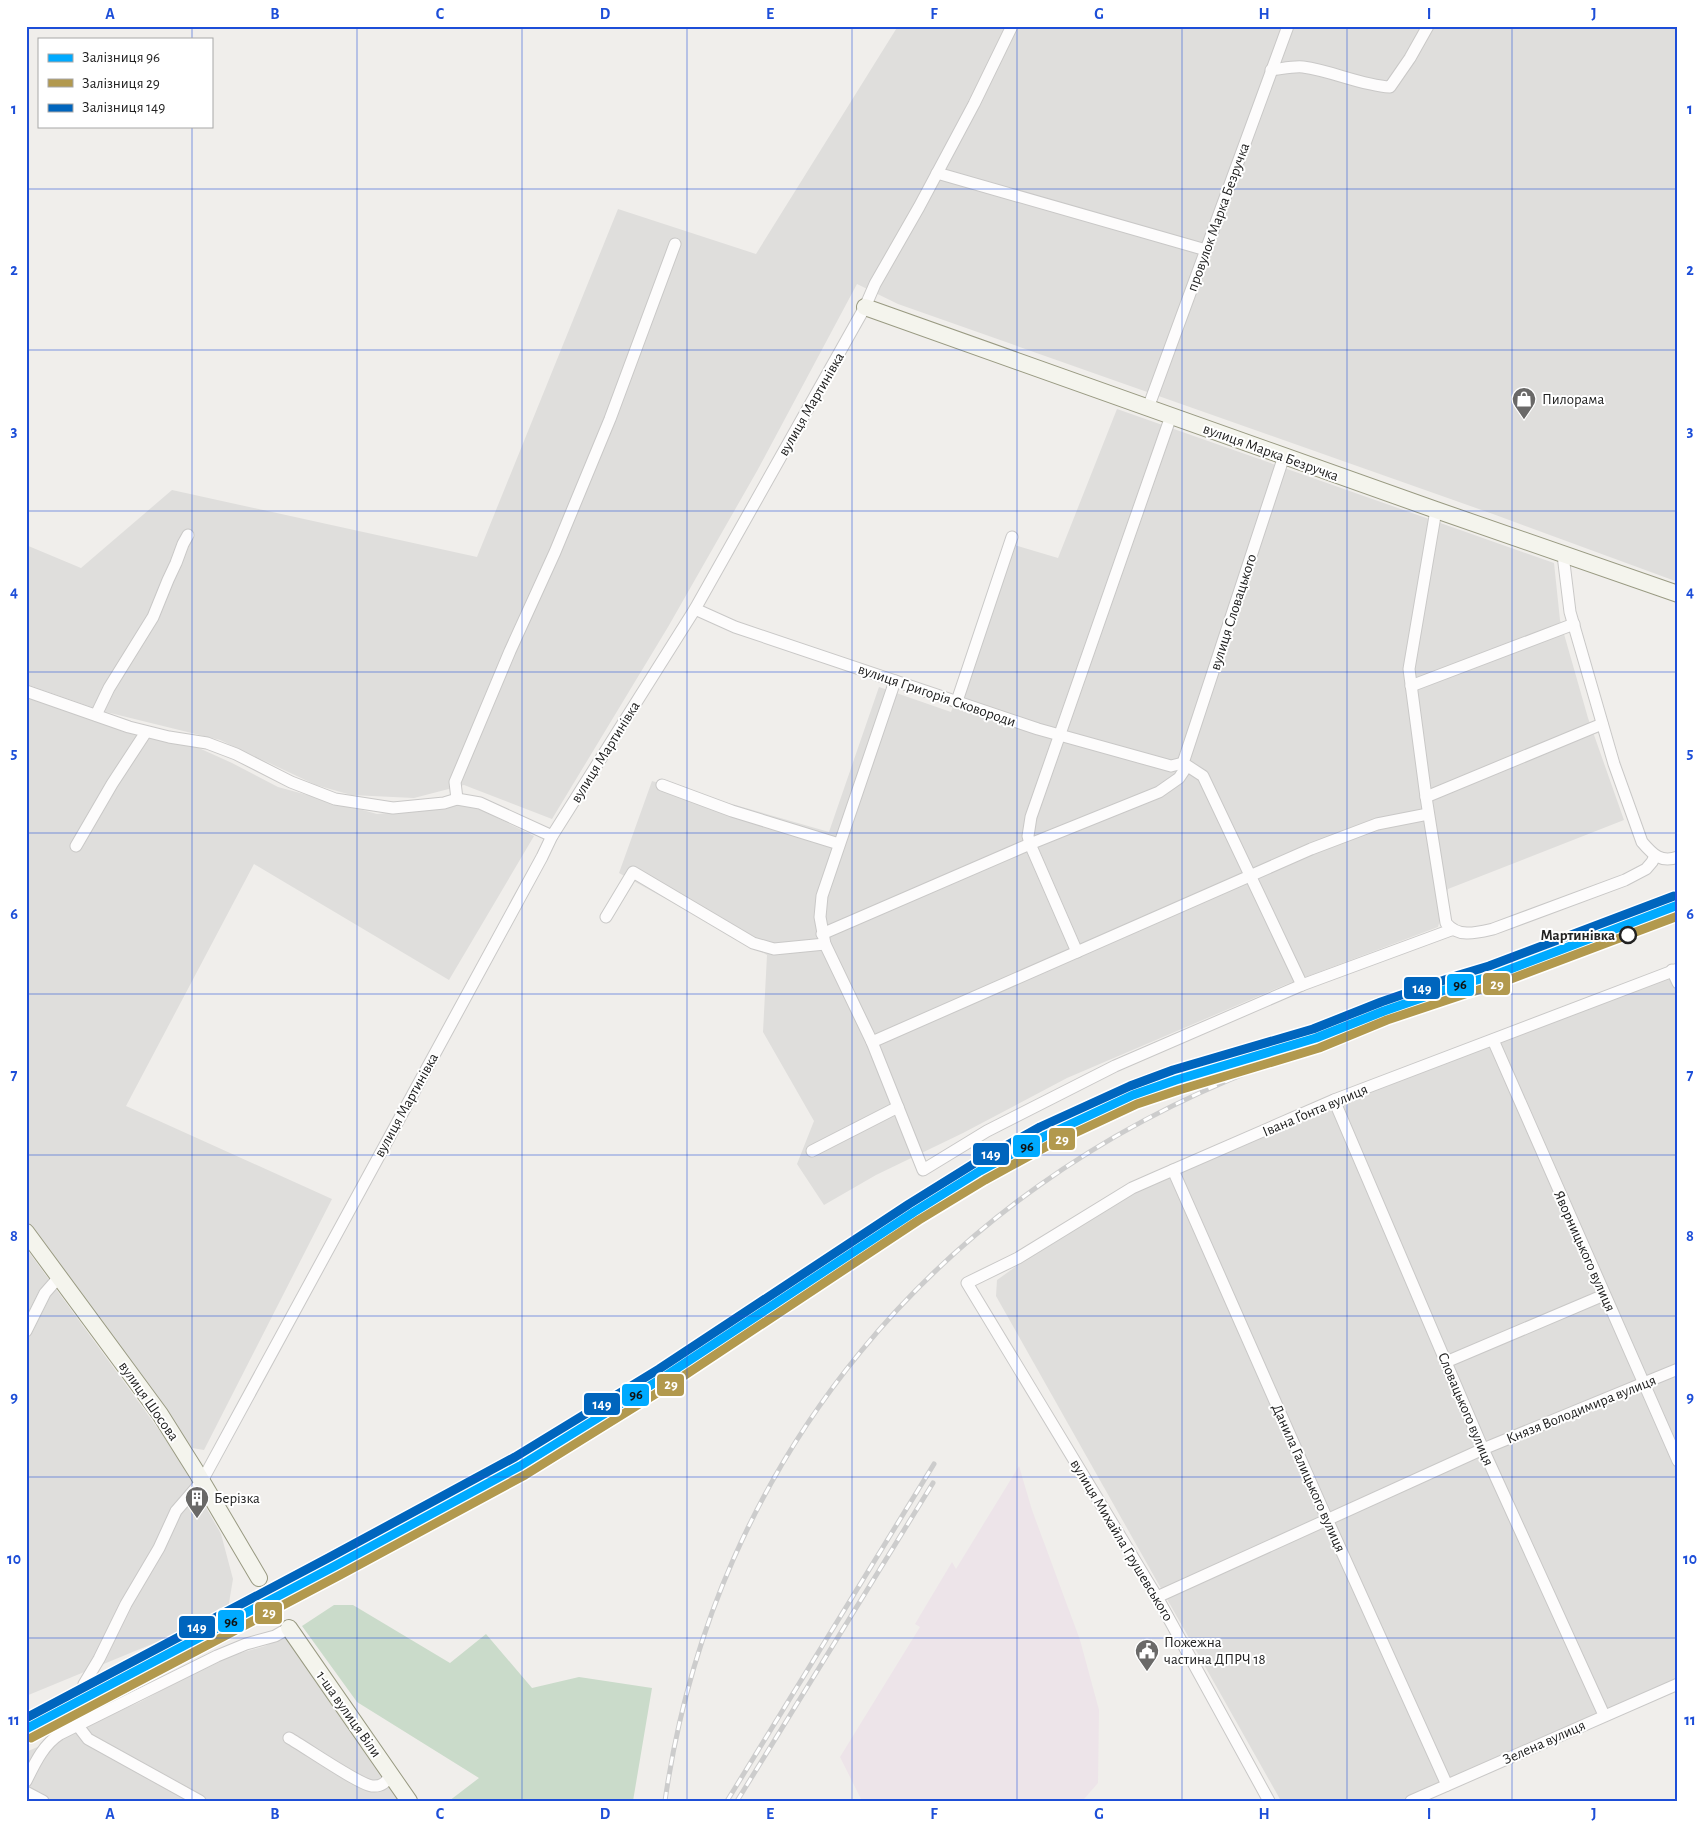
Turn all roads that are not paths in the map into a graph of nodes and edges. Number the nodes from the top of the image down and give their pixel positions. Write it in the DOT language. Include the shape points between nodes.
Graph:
graph roads {
  1 [pos="1012,26"];
  2 [pos="1288,26"];
  3 [pos="1428,26"];
  4 [pos="1271,70"];
  5 [pos="937,173"];
  6 [pos="676,244"];
  7 [pos="1206,250"];
  8 [pos="865,308"];
  9 [pos="1148,408"];
  10 [pos="1171,416"];
  11 [pos="1284,456"];
  12 [pos="1436,510"];
  13 [pos="188,535"];
  14 [pos="1012,537"];
  15 [pos="1563,555"];
  16 [pos="1678,594"];
  17 [pos="694,609"];
  18 [pos="1574,624"];
  19 [pos="895,680"];
  20 [pos="1411,686"];
  21 [pos="26,691"];
  22 [pos="957,701"];
  23 [pos="96,715"];
  24 [pos="1602,724"];
  25 [pos="146,732"];
  26 [pos="1061,735"];
  27 [pos="1185,765"];
  28 [pos="662,785"];
  29 [pos="1426,797"];
  30 [pos="457,799"];
  31 [pos="1428,814"];
  32 [pos="552,836"];
  33 [pos="839,844"];
  34 [pos="1030,844"];
  35 [pos="76,846"];
  36 [pos="1655,856"];
  37 [pos="1678,856"];
  38 [pos="1250,875"];
  39 [pos="606,917"];
  40 [pos="1451,930"];
  41 [pos="824,939"];
  42 [pos="1077,952"];
  43 [pos="1675,970"];
  44 [pos="1678,983"];
  45 [pos="1302,985"];
  46 [pos="1493,1040"];
  47 [pos="872,1042"];
  48 [pos="1334,1100"];
  49 [pos="898,1106"];
  50 [pos="812,1151"];
  51 [pos="1174,1170"];
  52 [pos="26,1232"];
  53 [pos="59,1277"];
  54 [pos="968,1283"];
  55 [pos="1604,1295"];
  56 [pos="26,1331"];
  57 [pos="1446,1362"];
  58 [pos="1678,1369"];
  59 [pos="1643,1385"];
  60 [pos="1483,1449"];
  61 [pos="1678,1461"];
  62 [pos="202,1481"];
  63 [pos="1327,1519"];
  64 [pos="259,1578"];
  65 [pos="1156,1597"];
  66 [pos="289,1628"];
  67 [pos="84,1684"];
  68 [pos="1678,1684"];
  69 [pos="1604,1715"];
  70 [pos="78,1726"];
  71 [pos="289,1738"];
  72 [pos="391,1776"];
  73 [pos="26,1781"];
  74 [pos="1447,1784"];
  75 [pos="26,1792"];
  76 [pos="43,1801"];
  77 [pos="200,1801"];
  78 [pos="409,1801"];
  79 [pos="1269,1801"];
  80 [pos="1411,1801"];
  1 -- 5 [label="street, вулиця Мартинівка"];
  2 -- 4 [label="street, провулок Марка Безручка"];
  3 -- 4 [label="street" via="1390,87 1372,86 1331,72 1300,67"];
  4 -- 7 [label="street, провулок Марка Безручка"];
  5 -- 7 [label="street"];
  5 -- 8 [label="street, вулиця Мартинівка"];
  6 -- 30 [label="street" via="606,428 455,782"];
  7 -- 9 [label="street, провулок Марка Безручка"];
  8 -- 9 [label="street, вулиця Марка Безручка"];
  8 -- 17 [label="street, вулиця Мартинівка"];
  9 -- 10 [label="street, вулиця Марка Безручка"];
  10 -- 11 [label="street, вулиця Марка Безручка"];
  10 -- 26 [label="street"];
  11 -- 12 [label="street, вулиця Марка Безручка"];
  11 -- 27 [label="street, вулиця Словацького"];
  12 -- 15 [label="street, вулиця Марка Безручка"];
  12 -- 20 [label="street" via="1409,669"];
  13 -- 23 [label="street" via="153,616"];
  14 -- 22 [label="street"];
  15 -- 16 [label="street, вулиця Марка Безручка"];
  15 -- 18 [label="street"];
  17 -- 19 [label="street, вулиця Григорія Сковороди" via="735,627"];
  17 -- 32 [label="street, вулиця Мартинівка"];
  18 -- 20 [label="street"];
  18 -- 24 [label="street"];
  19 -- 22 [label="street, вулиця Григорія Сковороди"];
  19 -- 33 [label="street"];
  20 -- 29 [label="street"];
  21 -- 23 [label="street"];
  22 -- 26 [label="street, вулиця Григорія Сковороди"];
  23 -- 25 [label="street"];
  24 -- 29 [label="street"];
  24 -- 36 [label="street" via="1642,842"];
  25 -- 30 [label="street" via="207,744 236,754 291,782 335,799 393,808"];
  25 -- 35 [label="street"];
  26 -- 27 [label="street, вулиця Григорія Сковороди" via="1170,766"];
  26 -- 34 [label="street" via="1030,817"];
  27 -- 34 [label="street" via="1180,778 1159,792"];
  27 -- 38 [label="street" via="1203,776"];
  28 -- 33 [label="street" via="732,811"];
  29 -- 31 [label="street"];
  30 -- 32 [label="street" via="480,803"];
  31 -- 38 [label="street" via="1377,824"];
  31 -- 40 [label="street" via="1443,916"];
  32 -- 62 [label="street, вулиця Мартинівка"];
  33 -- 41 [label="street" via="822,896 820,918"];
  34 -- 41 [label="street"];
  34 -- 42 [label="street"];
  36 -- 37 [label="street" via="1670,860"];
  36 -- 40 [label="street" via="1646,869 1625,880 1521,920 1475,933"];
  38 -- 42 [label="street"];
  38 -- 45 [label="street"];
  39 -- 41 [label="street" via="633,872 753,943 774,949"];
  40 -- 45 [label="street"];
  41 -- 47 [label="street"];
  42 -- 47 [label="street"];
  43 -- 44 [label="street"];
  43 -- 46 [label="street, Івана Ґонта вулиця"];
  45 -- 49 [label="street" via="1115,1066 987,1131 923,1170"];
  46 -- 48 [label="street, Івана Ґонта вулиця"];
  46 -- 55 [label="street, Яворницького вулиця"];
  47 -- 49 [label="street"];
  48 -- 51 [label="street, Івана Ґонта вулиця"];
  48 -- 57 [label="street, Словацького вулиця"];
  49 -- 50 [label="street"];
  51 -- 54 [label="street, Івана Ґонта вулиця" via="1132,1188 1018,1258"];
  51 -- 63 [label="street, Данила Галицького вулиця"];
  52 -- 53 [label="street, вулиця Шосова"];
  53 -- 56 [label="street" via="45,1293"];
  53 -- 62 [label="street, вулиця Шосова" via="160,1414"];
  54 -- 65 [label="street, вулиця Михайла Грушевського"];
  55 -- 57 [label="street"];
  55 -- 59 [label="street, Яворницького вулиця"];
  57 -- 60 [label="street, Словацького вулиця"];
  58 -- 59 [label="street, Князя Володимира вулиця"];
  59 -- 60 [label="street, Князя Володимира вулиця"];
  59 -- 61 [label="street, Яворницького вулиця"];
  60 -- 63 [label="street, Князя Володимира вулиця"];
  60 -- 69 [label="street, Словацького вулиця"];
  62 -- 64 [label="street, вулиця Шосова"];
  62 -- 67 [label="street, вулиця Мартинівка" via="176,1511"];
  63 -- 65 [label="street, Князя Володимира вулиця"];
  63 -- 74 [label="street, Данила Галицького вулиця"];
  65 -- 79 [label="street, вулиця Михайла Грушевського"];
  66 -- 70 [label="street" via="217,1656"];
  66 -- 72 [label="street, 1-ша вулиця Віли"];
  68 -- 69 [label="street, Зелена вулиця"];
  69 -- 74 [label="street, Зелена вулиця"];
  70 -- 73 [label="street" via="52,1739"];
  70 -- 77 [label="street" via="84,1737"];
  71 -- 72 [label="street" via="364,1784 378,1786"];
  72 -- 78 [label="street, 1-ша вулиця Віли"];
  74 -- 80 [label="street, Зелена вулиця"];
  75 -- 76 [label="street"];
}
